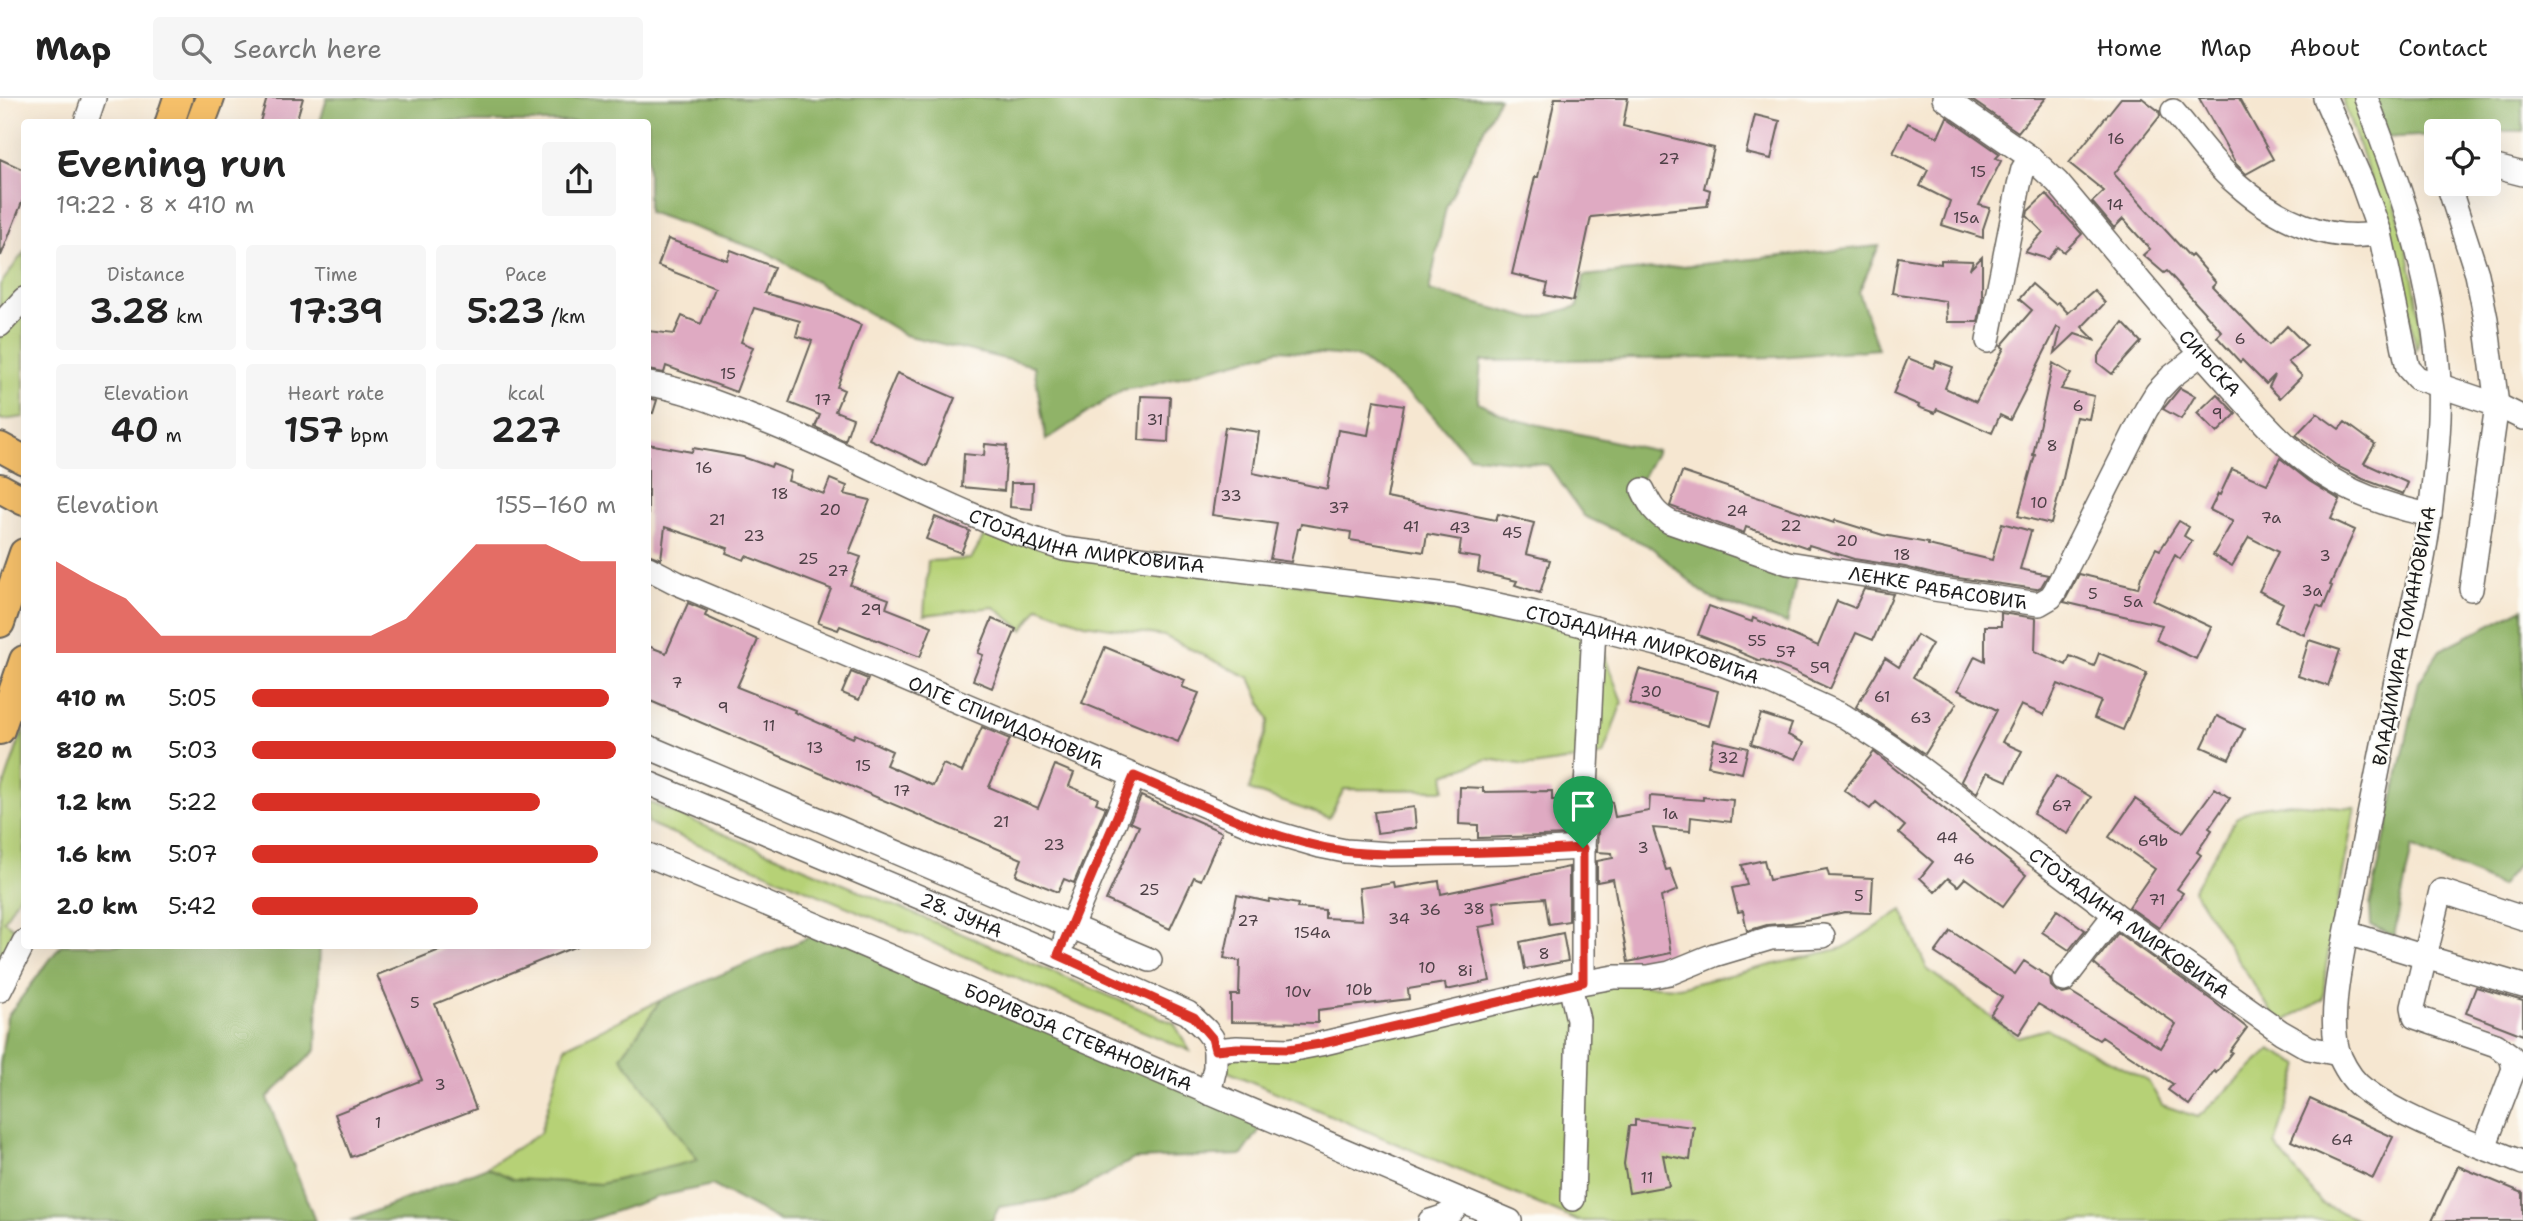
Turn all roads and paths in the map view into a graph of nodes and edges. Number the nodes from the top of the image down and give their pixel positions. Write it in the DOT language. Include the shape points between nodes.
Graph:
graph roads {
  1 [pos="94,98"];
  2 [pos="178,98"];
  3 [pos="210,98"];
  4 [pos="1944,98"];
  5 [pos="2326,98"];
  6 [pos="2366,98"];
  7 [pos="2173,111"];
  8 [pos="87,119"];
  9 [pos="171,119"];
  10 [pos="202,119"];
  11 [pos="2031,158"];
  12 [pos="2501,168"];
  13 [pos="2523,174"];
  14 [pos="2452,196"];
  15 [pos="2380,233"];
  16 [pos="21,302"];
  17 [pos="0,324"];
  18 [pos="1988,341"];
  19 [pos="2201,354"];
  20 [pos="651,384"];
  21 [pos="2439,384"];
  22 [pos="2497,405"];
  23 [pos="2523,418"];
  24 [pos="0,447"];
  25 [pos="21,458"];
  26 [pos="0,488"];
  27 [pos="1643,490"];
  28 [pos="21,499"];
  29 [pos="2430,515"];
  30 [pos="21,560"];
  31 [pos="651,570"];
  32 [pos="2471,589"];
  33 [pos="5,595"];
  34 [pos="0,623"];
  35 [pos="1594,628"];
  36 [pos="21,669"];
  37 [pos="0,730"];
  38 [pos="651,748"];
  39 [pos="1134,776"];
  40 [pos="651,784"];
  41 [pos="1583,848"];
  42 [pos="651,856"];
  43 [pos="2115,914"];
  44 [pos="2523,918"];
  45 [pos="1071,927"];
  46 [pos="2347,933"];
  47 [pos="1823,936"];
  48 [pos="21,948"];
  49 [pos="1058,955"];
  50 [pos="2424,957"];
  51 [pos="1150,960"];
  52 [pos="2064,980"];
  53 [pos="1576,984"];
  54 [pos="2523,986"];
  55 [pos="0,990"];
  56 [pos="1215,1050"];
  57 [pos="2339,1054"];
  58 [pos="1209,1093"];
  59 [pos="2484,1147"];
  60 [pos="2523,1163"];
  61 [pos="1573,1199"];
  62 [pos="1460,1200"];
  63 [pos="1430,1221"];
  64 [pos="1510,1221"];
  1 -- 8 [label="street"];
  2 -- 9 [label="main road"];
  3 -- 10 [label="main road"];
  4 -- 11 [label="street, СИЊСКА"];
  5 -- 15 [label="street"];
  6 -- 21 [label="street, ВЛАДИМИРА ТОМАНОВИЋА" via="2416,244 2434,331"];
  7 -- 15 [label="street" via="2235,183 2255,199 2323,233"];
  11 -- 18 [label="street" via="2019,185"];
  11 -- 19 [label="street, СИЊСКА" via="2057,182"];
  12 -- 13 [label="street"];
  14 -- 22 [label="street" via="2477,274"];
  15 -- 21 [label="street" via="2408,368 2417,378"];
  16 -- 17 [label="street"];
  19 -- 27 [label="street, ЛЕНКЕ РАБАСОВИЋ" via="2171,377 2151,401 2055,591 2039,604 1788,563 1670,522 1650,506"];
  19 -- 29 [label="street, СИЊСКА" via="2287,446 2319,471 2380,502"];
  20 -- 35 [label="street, СТОЈАДИНА МИРКОВИЋА" via="781,427 963,512 1063,549 1456,596"];
  21 -- 22 [label="street"];
  21 -- 29 [label="street, ВЛАДИМИРА ТОМАНОВИЋА"];
  22 -- 23 [label="street"];
  22 -- 32 [label="street"];
  24 -- 25 [label="main road"];
  26 -- 28 [label="main road"];
  29 -- 46 [label="street, ВЛАДИМИРА ТОМАНОВИЋА"];
  30 -- 33 [label="main road"];
  31 -- 39 [label="street, ОЛГЕ СПИРИДОНОВИЋ"];
  33 -- 34 [label="main road"];
  35 -- 41 [label="street"];
  35 -- 43 [label="street, СТОЈАДИНА МИРКОВИЋА" via="1714,661 1844,716"];
  36 -- 37 [label="main road"];
  38 -- 45 [label="street, 28. ЈУНА"];
  39 -- 41 [label="street, ОЛГЕ СПИРИДОНОВИЋ" via="1255,827 1345,851 1390,854"];
  39 -- 45 [label="street"];
  40 -- 49 [label="street, 28. ЈУНА"];
  41 -- 53 [label="street"];
  42 -- 58 [label="street, БОРИВОЈА СТЕВАНОВИЋА"];
  43 -- 52 [label="street"];
  43 -- 57 [label="street, СТОЈАДИНА МИРКОВИЋА" via="2281,1032 2309,1048"];
  44 -- 50 [label="street" via="2441,891"];
  45 -- 49 [label="street"];
  45 -- 51 [label="street, 28. ЈУНА"];
  46 -- 50 [label="street"];
  46 -- 57 [label="street, ВЛАДИМИРА ТОМАНОВИЋА" via="2335,1019"];
  47 -- 53 [label="street" via="1780,937 1670,973"];
  48 -- 55 [label="street"];
  49 -- 56 [label="street, 28. ЈУНА" via="1194,1017 1212,1038"];
  50 -- 54 [label="street"];
  50 -- 59 [label="street" via="2415,1017 2496,1045 2511,1056 2514,1069"];
  53 -- 56 [label="street" via="1320,1044"];
  53 -- 61 [label="street"];
  56 -- 58 [label="street"];
  57 -- 59 [label="street" via="2348,1073 2365,1090"];
  58 -- 62 [label="street, БОРИВОЈА СТЕВАНОВИЋА"];
  59 -- 60 [label="street"];
  62 -- 63 [label="street" via="1449,1214"];
  62 -- 64 [label="street, БОРИВОЈА СТЕВАНОВИЋА"];
}
